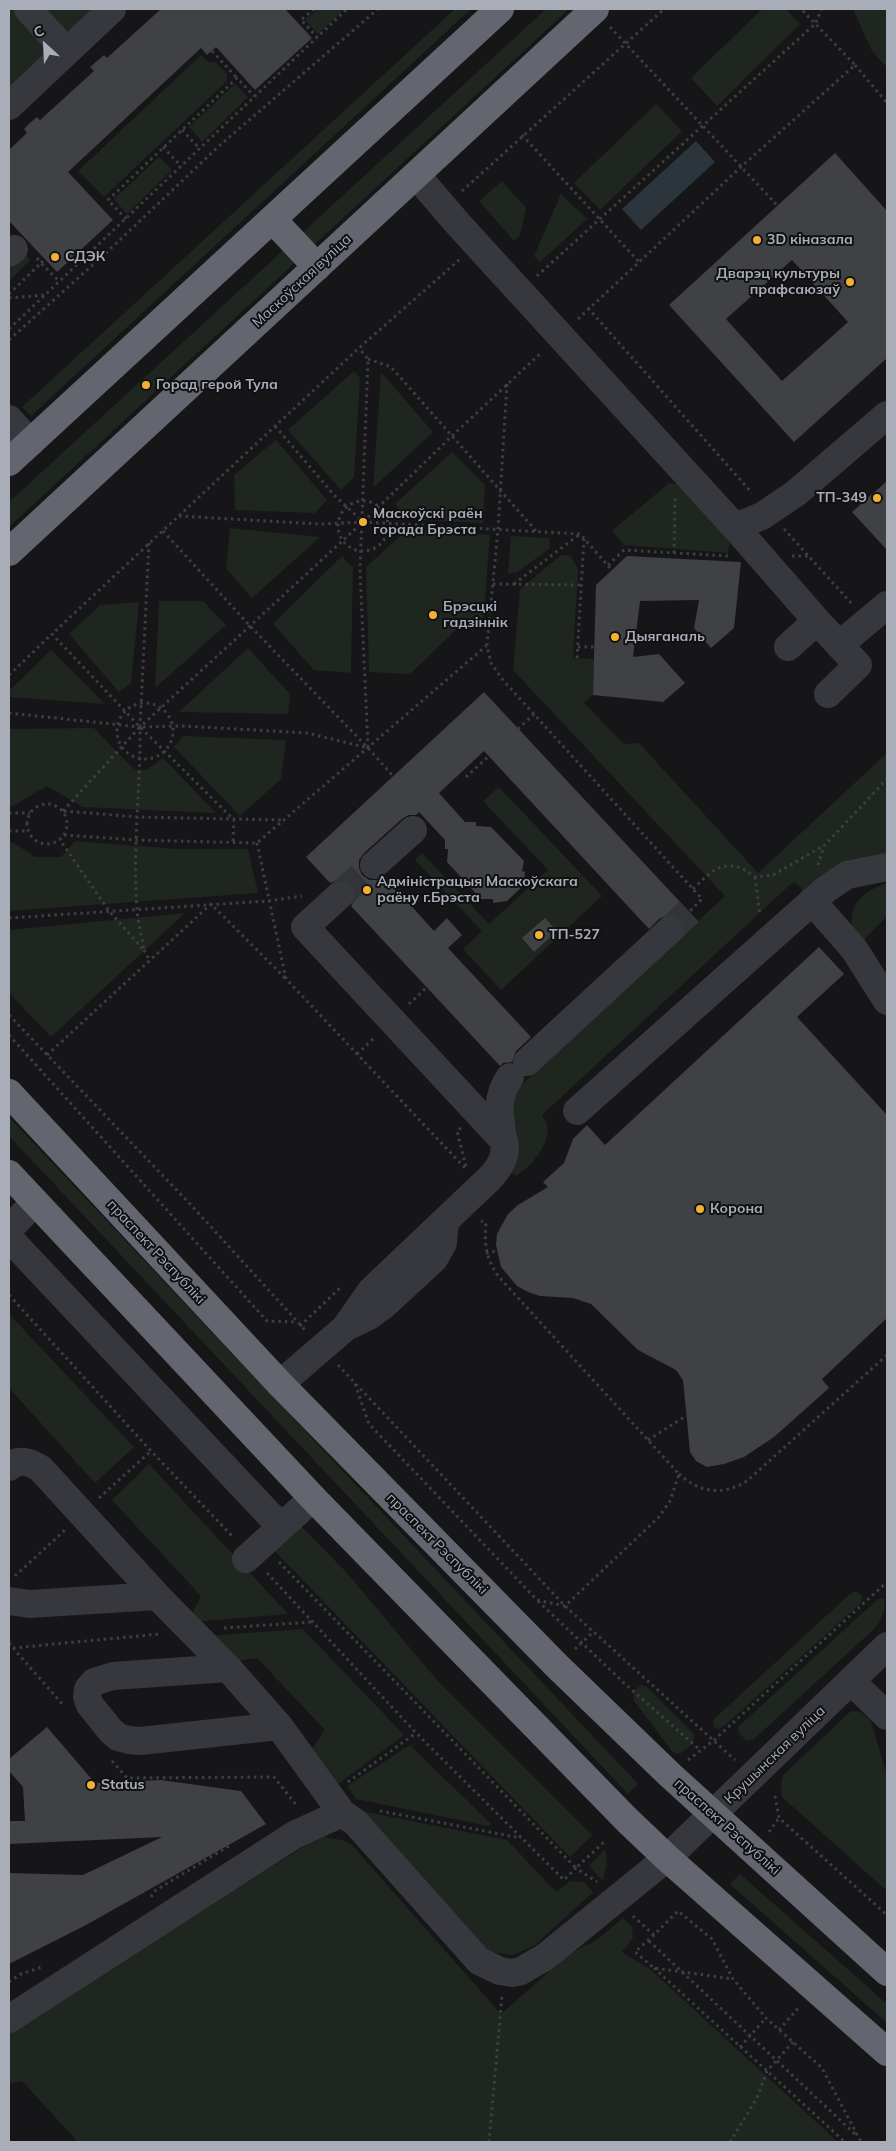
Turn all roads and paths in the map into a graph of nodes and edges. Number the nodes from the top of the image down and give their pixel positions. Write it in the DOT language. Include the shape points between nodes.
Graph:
graph roads {
  1 [pos="28,9"];
  2 [pos="112,9"];
  3 [pos="314,9"];
  4 [pos="347,9"];
  5 [pos="378,9"];
  6 [pos="500,9"];
  7 [pos="664,9"];
  8 [pos="801,9"];
  9 [pos="822,9"];
  10 [pos="602,18"];
  11 [pos="815,24"];
  12 [pos="317,37"];
  13 [pos="625,44"];
  14 [pos="66,51"];
  15 [pos="212,51"];
  16 [pos="854,65"];
  17 [pos="237,78"];
  18 [pos="254,96"];
  19 [pos="887,103"];
  20 [pos="9,106"];
  21 [pos="702,124"];
  22 [pos="182,130"];
  23 [pos="522,136"];
  24 [pos="163,148"];
  25 [pos="200,149"];
  26 [pos="181,166"];
  27 [pos="742,166"];
  28 [pos="416,175"];
  29 [pos="459,194"];
  30 [pos="777,205"];
  31 [pos="126,219"];
  32 [pos="273,220"];
  33 [pos="599,220"];
  34 [pos="461,258"];
  35 [pos="45,260"];
  36 [pos="639,262"];
  37 [pos="41,263"];
  38 [pos="317,267"];
  39 [pos="529,270"];
  40 [pos="60,282"];
  41 [pos="9,294"];
  42 [pos="46,295"];
  43 [pos="9,298"];
  44 [pos="588,308"];
  45 [pos="9,329"];
  46 [pos="560,335"];
  47 [pos="9,340"];
  48 [pos="359,348"];
  49 [pos="368,359"];
  50 [pos="507,384"];
  51 [pos="887,416"];
  52 [pos="9,419"];
  53 [pos="275,426"];
  54 [pos="453,434"];
  55 [pos="30,442"];
  56 [pos="9,462"];
  57 [pos="500,490"];
  58 [pos="676,490"];
  59 [pos="752,493"];
  60 [pos="362,501"];
  61 [pos="347,507"];
  62 [pos="379,507"];
  63 [pos="178,516"];
  64 [pos="363,522"];
  65 [pos="339,523"];
  66 [pos="388,523"];
  67 [pos="735,527"];
  68 [pos="498,530"];
  69 [pos="162,531"];
  70 [pos="537,532"];
  71 [pos="580,534"];
  72 [pos="584,538"];
  73 [pos="343,540"];
  74 [pos="150,543"];
  75 [pos="361,550"];
  76 [pos="9,552"];
  77 [pos="674,553"];
  78 [pos="733,556"];
  79 [pos="809,556"];
  80 [pos="608,565"];
  81 [pos="612,570"];
  82 [pos="493,584"];
  83 [pos="513,585"];
  84 [pos="581,585"];
  85 [pos="887,605"];
  86 [pos="856,608"];
  87 [pos="817,621"];
  88 [pos="250,626"];
  89 [pos="52,634"];
  90 [pos="486,645"];
  91 [pos="839,645"];
  92 [pos="578,647"];
  93 [pos="594,647"];
  94 [pos="788,647"];
  95 [pos="578,658"];
  96 [pos="9,675"];
  97 [pos="828,694"];
  98 [pos="142,704"];
  99 [pos="161,708"];
  100 [pos="125,712"];
  101 [pos="9,714"];
  102 [pos="534,714"];
  103 [pos="118,725"];
  104 [pos="172,726"];
  105 [pos="140,727"];
  106 [pos="518,729"];
  107 [pos="122,747"];
  108 [pos="368,748"];
  109 [pos="164,751"];
  110 [pos="489,756"];
  111 [pos="140,759"];
  112 [pos="393,776"];
  113 [pos="466,777"];
  114 [pos="887,779"];
  115 [pos="63,811"];
  116 [pos="9,813"];
  117 [pos="30,813"];
  118 [pos="138,817"];
  119 [pos="234,820"];
  120 [pos="283,820"];
  121 [pos="413,830"];
  122 [pos="9,831"];
  123 [pos="28,831"];
  124 [pos="64,835"];
  125 [pos="60,840"];
  126 [pos="136,840"];
  127 [pos="232,841"];
  128 [pos="257,843"];
  129 [pos="824,846"];
  130 [pos="374,865"];
  131 [pos="887,868"];
  132 [pos="816,872"];
  133 [pos="693,889"];
  134 [pos="340,895"];
  135 [pos="268,901"];
  136 [pos="812,901"];
  137 [pos="211,904"];
  138 [pos="137,910"];
  139 [pos="109,911"];
  140 [pos="9,918"];
  141 [pos="680,921"];
  142 [pos="144,950"];
  143 [pos="150,960"];
  144 [pos="286,979"];
  145 [pos="427,987"];
  146 [pos="887,1002"];
  147 [pos="403,1010"];
  148 [pos="9,1015"];
  149 [pos="9,1036"];
  150 [pos="48,1055"];
  151 [pos="9,1092"];
  152 [pos="577,1111"];
  153 [pos="504,1141"];
  154 [pos="9,1174"];
  155 [pos="482,1186"];
  156 [pos="35,1202"];
  157 [pos="480,1220"];
  158 [pos="9,1229"];
  159 [pos="9,1238"];
  160 [pos="497,1251"];
  161 [pos="486,1253"];
  162 [pos="9,1295"];
  163 [pos="296,1322"];
  164 [pos="312,1338"];
  165 [pos="887,1355"];
  166 [pos="334,1361"];
  167 [pos="280,1384"];
  168 [pos="355,1384"];
  169 [pos="686,1416"];
  170 [pos="648,1440"];
  171 [pos="9,1467"];
  172 [pos="679,1474"];
  173 [pos="313,1498"];
  174 [pos="260,1547"];
  175 [pos="887,1582"];
  176 [pos="157,1596"];
  177 [pos="537,1600"];
  178 [pos="9,1601"];
  179 [pos="565,1606"];
  180 [pos="887,1646"];
  181 [pos="228,1668"];
  182 [pos="851,1681"];
  183 [pos="887,1716"];
  184 [pos="279,1726"];
  185 [pos="713,1741"];
  186 [pos="700,1750"];
  187 [pos="735,1760"];
  188 [pos="687,1761"];
  189 [pos="775,1796"];
  190 [pos="378,1811"];
  191 [pos="342,1813"];
  192 [pos="713,1815"];
  193 [pos="779,1818"];
  194 [pos="767,1835"];
  195 [pos="521,1838"];
  196 [pos="604,1842"];
  197 [pos="667,1858"];
  198 [pos="576,1868"];
  199 [pos="613,1898"];
  200 [pos="887,1915"];
  201 [pos="654,1935"];
  202 [pos="649,1941"];
  203 [pos="654,1968"];
  204 [pos="680,1971"];
  205 [pos="504,1972"];
  206 [pos="887,1972"];
  207 [pos="733,1979"];
  208 [pos="815,1988"];
  209 [pos="766,2018"];
  210 [pos="9,2019"];
  211 [pos="779,2030"];
  212 [pos="750,2036"];
  213 [pos="793,2042"];
  214 [pos="740,2047"];
  215 [pos="887,2052"];
  216 [pos="776,2061"];
  217 [pos="767,2071"];
  218 [pos="859,2137"];
  219 [pos="489,2142"];
  220 [pos="730,2142"];
  221 [pos="845,2142"];
  222 [pos="863,2142"];
  1 -- 14 [label="street"];
  2 -- 14 [label="street"];
  3 -- 12 [label="path" via="301,20"];
  4 -- 12 [label="path"];
  5 -- 47 [label="path" via="219,146"];
  6 -- 32 [label="highway"];
  7 -- 13 [label="path"];
  8 -- 11 [label="path"];
  9 -- 11 [label="path"];
  10 -- 13 [label="path"];
  10 -- 28 [label="highway, Маскоўская вуліца"];
  11 -- 16 [label="path"];
  11 -- 21 [label="path"];
  12 -- 18 [label="path"];
  13 -- 21 [label="path"];
  13 -- 23 [label="path"];
  14 -- 20 [label="street"];
  15 -- 17 [label="path"];
  16 -- 19 [label="path"];
  16 -- 27 [label="path"];
  17 -- 18 [label="path"];
  17 -- 22 [label="path"];
  18 -- 25 [label="path"];
  21 -- 27 [label="path"];
  21 -- 33 [label="path"];
  22 -- 24 [label="path"];
  22 -- 25 [label="path"];
  23 -- 29 [label="path"];
  23 -- 33 [label="path"];
  24 -- 26 [label="path"];
  24 -- 31 [label="path" via="108,200"];
  25 -- 26 [label="path"];
  26 -- 31 [label="path"];
  27 -- 30 [label="path"];
  27 -- 36 [label="path"];
  28 -- 38 [label="highway, Маскоўская вуліца"];
  28 -- 46 [label="street"];
  31 -- 40 [label="path"];
  32 -- 38 [label="highway"];
  32 -- 55 [label="highway"];
  33 -- 36 [label="path"];
  33 -- 39 [label="path" via="536,277"];
  34 -- 48 [label="path"];
  35 -- 37 [label="path"];
  36 -- 44 [label="path"];
  37 -- 40 [label="path"];
  37 -- 41 [label="path"];
  38 -- 76 [label="highway, Маскоўская вуліца"];
  40 -- 42 [label="path"];
  42 -- 43 [label="path"];
  42 -- 45 [label="path"];
  44 -- 46 [label="path"];
  44 -- 59 [label="path"];
  46 -- 50 [label="path"];
  46 -- 67 [label="street"];
  48 -- 49 [label="path"];
  48 -- 53 [label="path"];
  49 -- 54 [label="path" via="391,366"];
  49 -- 60 [label="path"];
  50 -- 54 [label="path"];
  50 -- 57 [label="path"];
  51 -- 67 [label="street" via="796,493 762,516"];
  52 -- 55 [label="street"];
  53 -- 61 [label="path"];
  53 -- 63 [label="path"];
  54 -- 57 [label="path"];
  54 -- 62 [label="path"];
  55 -- 56 [label="highway"];
  57 -- 68 [label="path"];
  57 -- 70 [label="path"];
  58 -- 77 [label="path"];
  60 -- 61 [label="path"];
  60 -- 62 [label="path"];
  60 -- 64 [label="path"];
  61 -- 64 [label="path"];
  61 -- 65 [label="path"];
  62 -- 64 [label="path"];
  62 -- 66 [label="path"];
  63 -- 65 [label="path"];
  63 -- 69 [label="path"];
  64 -- 65 [label="path"];
  64 -- 66 [label="path"];
  64 -- 73 [label="path"];
  64 -- 75 [label="path"];
  65 -- 73 [label="path"];
  66 -- 68 [label="path"];
  66 -- 75 [label="path" via="388,531 381,543 375,548"];
  67 -- 87 [label="street"];
  68 -- 70 [label="path"];
  68 -- 82 [label="path"];
  69 -- 74 [label="path"];
  69 -- 88 [label="path"];
  70 -- 71 [label="path"];
  71 -- 72 [label="path"];
  71 -- 83 [label="path"];
  72 -- 80 [label="path"];
  72 -- 84 [label="path"];
  73 -- 75 [label="path" via="348,546"];
  73 -- 88 [label="path"];
  74 -- 89 [label="path"];
  74 -- 98 [label="path"];
  75 -- 108 [label="path"];
  77 -- 78 [label="path"];
  77 -- 80 [label="path" via="624,550"];
  79 -- 86 [label="path"];
  80 -- 81 [label="path"];
  82 -- 83 [label="path"];
  82 -- 90 [label="path"];
  83 -- 84 [label="path"];
  84 -- 92 [label="path"];
  85 -- 91 [label="street"];
  87 -- 91 [label="street"];
  87 -- 94 [label="street"];
  88 -- 99 [label="path"];
  88 -- 108 [label="path"];
  89 -- 96 [label="path"];
  89 -- 100 [label="path"];
  90 -- 102 [label="path" via="490,663 498,675"];
  90 -- 108 [label="path"];
  91 -- 97 [label="street" via="858,665"];
  92 -- 93 [label="path"];
  92 -- 95 [label="path"];
  98 -- 99 [label="path"];
  98 -- 100 [label="path"];
  98 -- 105 [label="path"];
  99 -- 104 [label="path"];
  99 -- 105 [label="path"];
  100 -- 103 [label="path"];
  100 -- 105 [label="path"];
  101 -- 103 [label="path"];
  102 -- 106 [label="path"];
  102 -- 133 [label="path"];
  103 -- 105 [label="path"];
  103 -- 107 [label="path" via="118,740"];
  104 -- 105 [label="path"];
  104 -- 108 [label="path" via="307,732"];
  104 -- 109 [label="path" via="172,735"];
  105 -- 107 [label="path"];
  105 -- 109 [label="path"];
  105 -- 111 [label="path"];
  107 -- 111 [label="path"];
  107 -- 115 [label="path"];
  108 -- 112 [label="path"];
  108 -- 120 [label="path"];
  109 -- 111 [label="path" via="149,759"];
  109 -- 119 [label="path"];
  110 -- 113 [label="path"];
  111 -- 118 [label="path"];
  114 -- 129 [label="path"];
  115 -- 117 [label="path" via="46,803"];
  115 -- 118 [label="path"];
  115 -- 124 [label="path" via="68,823"];
  116 -- 117 [label="path"];
  117 -- 123 [label="path"];
  118 -- 119 [label="path"];
  118 -- 126 [label="path"];
  119 -- 120 [label="path"];
  119 -- 127 [label="path"];
  120 -- 128 [label="path"];
  121 -- 130 [label="street"];
  122 -- 123 [label="path"];
  123 -- 125 [label="path" via="40,843"];
  124 -- 125 [label="path"];
  124 -- 126 [label="path"];
  125 -- 139 [label="path"];
  126 -- 127 [label="path"];
  126 -- 138 [label="path"];
  127 -- 128 [label="path"];
  128 -- 135 [label="path"];
  129 -- 132 [label="path"];
  129 -- 133 [label="path" via="773,875 755,877 743,868 729,864 710,872"];
  131 -- 136 [label="street" via="847,875"];
  133 -- 141 [label="path" via="702,899"];
  134 -- 153 [label="street" via="305,927"];
  135 -- 137 [label="path"];
  135 -- 144 [label="path"];
  136 -- 146 [label="street" via="854,949"];
  136 -- 152 [label="street"];
  137 -- 138 [label="path"];
  137 -- 143 [label="path"];
  137 -- 144 [label="path"];
  138 -- 139 [label="path"];
  138 -- 142 [label="path"];
  139 -- 140 [label="path"];
  139 -- 142 [label="path"];
  141 -- 153 [label="street" via="504,1086 499,1097"];
  142 -- 143 [label="path"];
  143 -- 150 [label="path"];
  144 -- 155 [label="path"];
  145 -- 147 [label="path"];
  148 -- 150 [label="path"];
  149 -- 163 [label="path" via="268,1321"];
  150 -- 163 [label="path" via="190,1204"];
  151 -- 167 [label="highway, праспект Рэспублікі"];
  153 -- 155 [label="street" via="502,1162"];
  154 -- 156 [label="highway"];
  155 -- 167 [label="street" via="445,1221 443,1243 434,1259 384,1305 345,1328"];
  156 -- 158 [label="street"];
  156 -- 173 [label="highway"];
  157 -- 161 [label="path" via="486,1223"];
  159 -- 174 [label="street"];
  160 -- 161 [label="path"];
  161 -- 170 [label="path" via="498,1276"];
  162 -- 174 [label="path" via="151,1451"];
  163 -- 164 [label="path"];
  165 -- 172 [label="path" via="748,1481 735,1488 709,1491"];
  166 -- 168 [label="path"];
  167 -- 192 [label="highway, праспект Рэспублікі" via="557,1666"];
  168 -- 177 [label="path" via="370,1424"];
  168 -- 179 [label="path"];
  169 -- 170 [label="path"];
  170 -- 172 [label="path"];
  171 -- 176 [label="street" via="20,1461 40,1469"];
  172 -- 179 [label="path" via="670,1501 659,1517"];
  173 -- 174 [label="street"];
  173 -- 197 [label="highway"];
  174 -- 195 [label="path" via="416,1732"];
  174 -- 198 [label="path"];
  175 -- 185 [label="path"];
  176 -- 178 [label="street" via="29,1604"];
  176 -- 181 [label="street"];
  177 -- 179 [label="path"];
  177 -- 186 [label="path" via="624,1684"];
  179 -- 185 [label="path"];
  180 -- 182 [label="street, Крушынская вуліца"];
  181 -- 184 [label="street"];
  181 -- 184 [label="street" via="113,1676 94,1682 87,1697 111,1731 129,1740"];
  182 -- 183 [label="street"];
  182 -- 192 [label="street, Крушынская вуліца"];
  184 -- 191 [label="street"];
  185 -- 186 [label="path"];
  185 -- 187 [label="path"];
  186 -- 188 [label="path"];
  189 -- 193 [label="path"];
  190 -- 195 [label="path"];
  191 -- 205 [label="street" via="356,1823 479,1961"];
  191 -- 210 [label="street" via="294,1835"];
  192 -- 197 [label="street, Крушынская вуліца"];
  192 -- 206 [label="highway, праспект Рэспублікі"];
  193 -- 194 [label="path"];
  193 -- 200 [label="path"];
  195 -- 198 [label="path" via="564,1880"];
  196 -- 198 [label="path"];
  197 -- 199 [label="street, Крушынская вуліца"];
  197 -- 208 [label="highway"];
  198 -- 199 [label="path"];
  199 -- 201 [label="path"];
  199 -- 205 [label="street, Крушынская вуліца" via="533,1965 521,1971"];
  201 -- 202 [label="path"];
  201 -- 207 [label="path" via="678,1911 712,1939"];
  202 -- 203 [label="path" via="636,1952"];
  202 -- 204 [label="path"];
  203 -- 204 [label="path"];
  203 -- 214 [label="path"];
  204 -- 207 [label="path"];
  204 -- 212 [label="path"];
  205 -- 219 [label="path"];
  207 -- 209 [label="path"];
  208 -- 211 [label="path"];
  208 -- 215 [label="highway"];
  209 -- 211 [label="path"];
  209 -- 212 [label="path"];
  211 -- 213 [label="path"];
  212 -- 214 [label="path"];
  212 -- 216 [label="path"];
  213 -- 216 [label="path"];
  213 -- 218 [label="path" via="822,2068"];
  214 -- 217 [label="path"];
  216 -- 217 [label="path"];
  216 -- 218 [label="path"];
  217 -- 220 [label="path" via="757,2098"];
  217 -- 221 [label="path"];
  218 -- 222 [label="path"];
}
